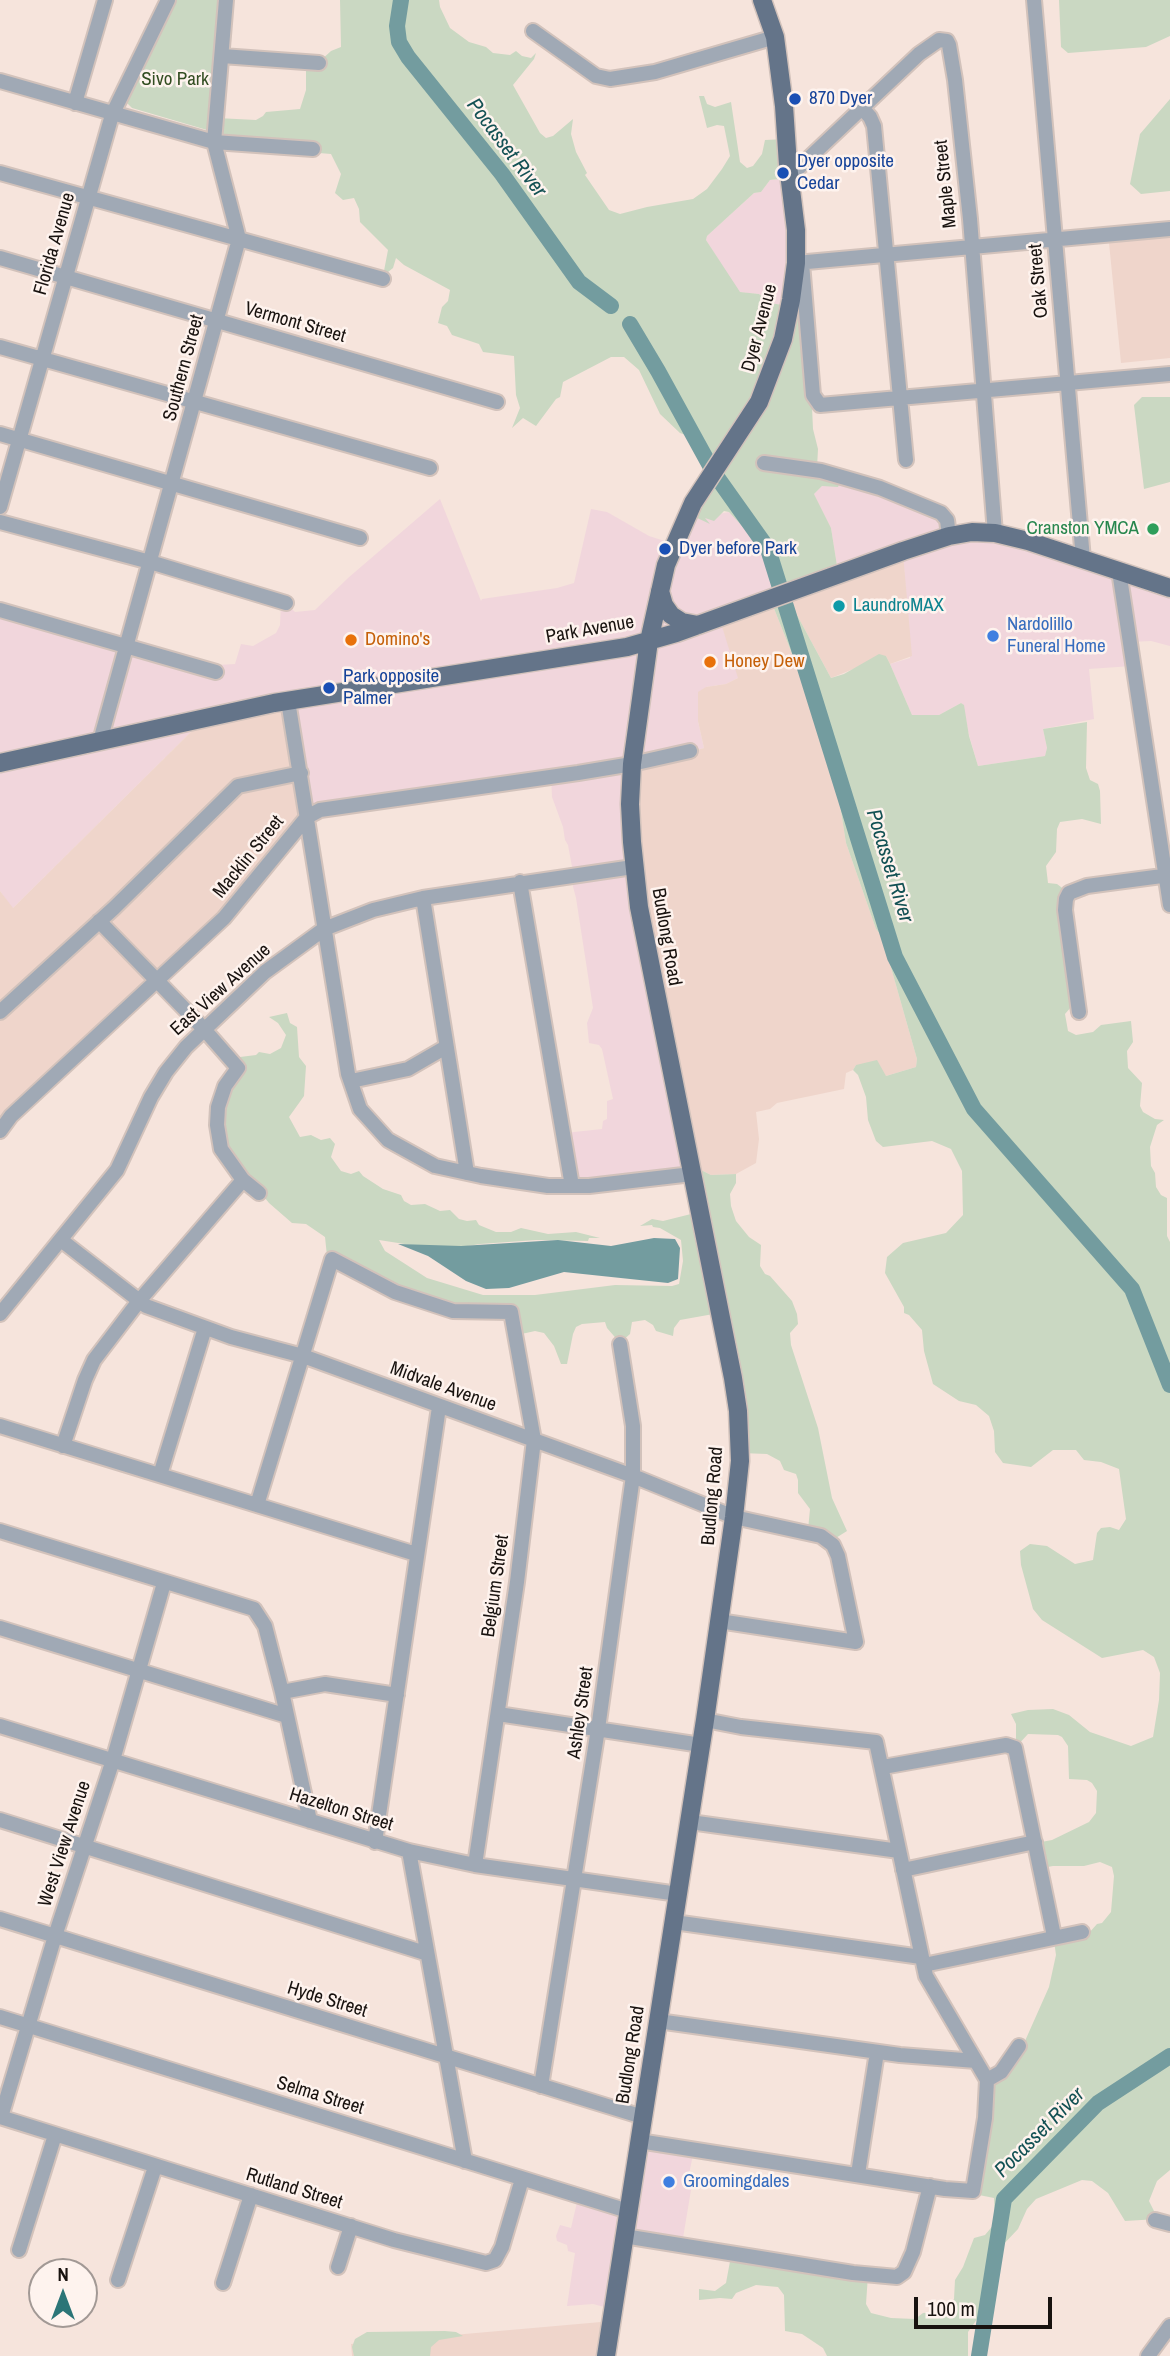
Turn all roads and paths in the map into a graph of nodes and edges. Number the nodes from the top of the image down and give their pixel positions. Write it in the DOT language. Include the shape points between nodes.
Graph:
graph roads {
  1 [pos="105,0"];
  2 [pos="167,0"];
  3 [pos="226,0"];
  4 [pos="762,0"];
  5 [pos="1034,0"];
  6 [pos="533,31"];
  7 [pos="775,37"];
  8 [pos="222,56"];
  9 [pos="319,63"];
  10 [pos="0,81"];
  11 [pos="75,103"];
  12 [pos="862,108"];
  13 [pos="114,113"];
  14 [pos="214,142"];
  15 [pos="313,149"];
  16 [pos="0,173"];
  17 [pos="790,176"];
  18 [pos="89,197"];
  19 [pos="1170,229"];
  20 [pos="239,239"];
  21 [pos="1055,240"];
  22 [pos="971,246"];
  23 [pos="886,255"];
  24 [pos="0,258"];
  25 [pos="799,263"];
  26 [pos="66,277"];
  27 [pos="383,279"];
  28 [pos="217,321"];
  29 [pos="0,347"];
  30 [pos="42,359"];
  31 [pos="1170,374"];
  32 [pos="1068,383"];
  33 [pos="985,391"];
  34 [pos="899,399"];
  35 [pos="497,402"];
  36 [pos="195,403"];
  37 [pos="0,434"];
  38 [pos="19,440"];
  39 [pos="906,460"];
  40 [pos="764,463"];
  41 [pos="430,468"];
  42 [pos="173,483"];
  43 [pos="0,507"];
  44 [pos="0,522"];
  45 [pos="995,533"];
  46 [pos="949,536"];
  47 [pos="360,538"];
  48 [pos="1083,559"];
  49 [pos="150,562"];
  50 [pos="1119,571"];
  51 [pos="1170,588"];
  52 [pos="660,589"];
  53 [pos="286,603"];
  54 [pos="0,610"];
  55 [pos="698,625"];
  56 [pos="649,641"];
  57 [pos="126,646"];
  58 [pos="216,672"];
  59 [pos="288,701"];
  60 [pos="100,741"];
  61 [pos="690,751"];
  62 [pos="0,763"];
  63 [pos="632,764"];
  64 [pos="301,773"];
  65 [pos="307,817"];
  66 [pos="634,867"];
  67 [pos="1168,875"];
  68 [pos="520,882"];
  69 [pos="423,898"];
  70 [pos="1170,905"];
  71 [pos="99,921"];
  72 [pos="324,929"];
  73 [pos="155,980"];
  74 [pos="0,1012"];
  75 [pos="1079,1012"];
  76 [pos="203,1028"];
  77 [pos="446,1047"];
  78 [pos="351,1081"];
  79 [pos="0,1105"];
  80 [pos="11,1116"];
  81 [pos="0,1131"];
  82 [pos="467,1173"];
  83 [pos="692,1174"];
  84 [pos="243,1180"];
  85 [pos="572,1186"];
  86 [pos="259,1193"];
  87 [pos="61,1240"];
  88 [pos="139,1301"];
  89 [pos="0,1314"];
  90 [pos="205,1328"];
  91 [pos="620,1344"];
  92 [pos="303,1356"];
  93 [pos="439,1407"];
  94 [pos="0,1426"];
  95 [pos="534,1440"];
  96 [pos="63,1446"];
  97 [pos="160,1475"];
  98 [pos="634,1476"];
  99 [pos="257,1505"];
  100 [pos="734,1517"];
  101 [pos="0,1531"];
  102 [pos="416,1554"];
  103 [pos="164,1583"];
  104 [pos="719,1621"];
  105 [pos="0,1628"];
  106 [pos="139,1671"];
  107 [pos="282,1692"];
  108 [pos="397,1695"];
  109 [pos="498,1714"];
  110 [pos="287,1716"];
  111 [pos="705,1720"];
  112 [pos="0,1726"];
  113 [pos="598,1729"];
  114 [pos="701,1745"];
  115 [pos="113,1760"];
  116 [pos="883,1767"];
  117 [pos="0,1820"];
  118 [pos="310,1821"];
  119 [pos="690,1822"];
  120 [pos="374,1842"];
  121 [pos="1035,1842"];
  122 [pos="85,1846"];
  123 [pos="409,1851"];
  124 [pos="899,1851"];
  125 [pos="475,1865"];
  126 [pos="903,1870"];
  127 [pos="575,1881"];
  128 [pos="678,1894"];
  129 [pos="0,1919"];
  130 [pos="674,1922"];
  131 [pos="1082,1931"];
  132 [pos="55,1936"];
  133 [pos="1054,1936"];
  134 [pos="425,1953"];
  135 [pos="923,1961"];
  136 [pos="0,2017"];
  137 [pos="658,2021"];
  138 [pos="28,2026"];
  139 [pos="1019,2046"];
  140 [pos="877,2052"];
  141 [pos="446,2057"];
  142 [pos="976,2061"];
  143 [pos="987,2080"];
  144 [pos="541,2086"];
  145 [pos="0,2117"];
  146 [pos="643,2117"];
  147 [pos="55,2135"];
  148 [pos="639,2141"];
  149 [pos="465,2161"];
  150 [pos="155,2167"];
  151 [pos="858,2174"];
  152 [pos="522,2179"];
  153 [pos="930,2186"];
  154 [pos="251,2195"];
  155 [pos="628,2211"];
  156 [pos="1155,2220"];
  157 [pos="1170,2224"];
  158 [pos="351,2226"];
  159 [pos="624,2236"];
  160 [pos="19,2250"];
  161 [pos="338,2267"];
  162 [pos="118,2280"];
  163 [pos="223,2283"];
  164 [pos="1170,2326"];
  165 [pos="606,2356"];
  166 [pos="1148,2356"];
  1 -- 11 [label="street"];
  2 -- 13 [label="street, Florida Avenue"];
  3 -- 8 [label="street, Southern Street"];
  4 -- 7 [label="main road, Dyer Avenue"];
  5 -- 21 [label="street, Oak Street"];
  6 -- 7 [label="street" via="596,76 610,79 655,72"];
  7 -- 17 [label="main road, Dyer Avenue"];
  8 -- 9 [label="street"];
  8 -- 14 [label="street, Southern Street"];
  10 -- 11 [label="street"];
  11 -- 13 [label="street"];
  12 -- 17 [label="street, Maple Street"];
  12 -- 22 [label="street, Maple Street" via="919,54 939,40 947,41"];
  12 -- 23 [label="street" via="874,126"];
  13 -- 14 [label="street"];
  13 -- 18 [label="street, Florida Avenue"];
  14 -- 15 [label="street"];
  14 -- 20 [label="street, Southern Street"];
  16 -- 18 [label="street"];
  17 -- 25 [label="main road, Dyer Avenue"];
  18 -- 20 [label="street"];
  18 -- 26 [label="street, Florida Avenue"];
  19 -- 21 [label="street"];
  20 -- 27 [label="street"];
  20 -- 28 [label="street, Southern Street"];
  21 -- 22 [label="street"];
  21 -- 32 [label="street, Oak Street"];
  22 -- 23 [label="street"];
  22 -- 33 [label="street, Maple Street"];
  23 -- 25 [label="street"];
  23 -- 34 [label="street"];
  24 -- 26 [label="street, Vermont Street"];
  25 -- 34 [label="street" via="815,401 820,405"];
  25 -- 52 [label="main road, Dyer Avenue" via="788,320 759,402 703,488 673,545"];
  26 -- 28 [label="street, Vermont Street"];
  26 -- 30 [label="street, Florida Avenue"];
  28 -- 35 [label="street, Vermont Street"];
  28 -- 36 [label="street, Southern Street"];
  29 -- 30 [label="street"];
  30 -- 36 [label="street"];
  30 -- 38 [label="street, Florida Avenue"];
  31 -- 32 [label="street"];
  32 -- 33 [label="street"];
  32 -- 48 [label="street, Oak Street"];
  33 -- 34 [label="street"];
  33 -- 45 [label="street, Maple Street"];
  34 -- 39 [label="street"];
  36 -- 41 [label="street"];
  36 -- 42 [label="street, Southern Street"];
  37 -- 38 [label="street"];
  38 -- 42 [label="street"];
  38 -- 43 [label="street, Florida Avenue"];
  40 -- 46 [label="street" via="821,471 880,488 941,513"];
  42 -- 47 [label="street"];
  42 -- 49 [label="street, Southern Street"];
  44 -- 49 [label="street"];
  45 -- 46 [label="main road, Park Avenue"];
  45 -- 48 [label="main road, Park Avenue"];
  46 -- 55 [label="main road, Park Avenue"];
  48 -- 50 [label="main road, Park Avenue"];
  49 -- 53 [label="street"];
  49 -- 57 [label="street, Southern Street"];
  50 -- 51 [label="main road, Park Avenue"];
  50 -- 67 [label="street"];
  52 -- 55 [label="main road" via="671,615"];
  52 -- 56 [label="main road, Dyer Avenue"];
  54 -- 57 [label="street"];
  55 -- 56 [label="main road, Park Avenue"];
  56 -- 59 [label="main road, Park Avenue"];
  56 -- 63 [label="main road, Budlong Road"];
  57 -- 58 [label="street"];
  57 -- 60 [label="street, Southern Street"];
  59 -- 60 [label="main road, Park Avenue"];
  59 -- 64 [label="street"];
  60 -- 62 [label="main road, Park Avenue"];
  61 -- 63 [label="street, Macklin Street"];
  63 -- 65 [label="street, Macklin Street" via="320,810"];
  63 -- 66 [label="main road, Budlong Road"];
  64 -- 65 [label="street"];
  64 -- 71 [label="street" via="238,786"];
  65 -- 72 [label="street"];
  65 -- 73 [label="street, Macklin Street" via="224,918"];
  66 -- 68 [label="street, East View Avenue"];
  66 -- 83 [label="main road, Budlong Road" via="645,945"];
  67 -- 70 [label="street"];
  67 -- 75 [label="street" via="1087,886 1075,889 1066,899"];
  68 -- 69 [label="street, East View Avenue"];
  68 -- 85 [label="street"];
  69 -- 72 [label="street, East View Avenue"];
  69 -- 77 [label="street"];
  71 -- 73 [label="street"];
  71 -- 74 [label="street"];
  72 -- 76 [label="street, East View Avenue" via="265,972"];
  72 -- 78 [label="street"];
  73 -- 76 [label="street"];
  73 -- 80 [label="street, Macklin Street"];
  76 -- 84 [label="street" via="238,1068 225,1086 216,1125 221,1149"];
  76 -- 87 [label="street, East View Avenue" via="166,1072 117,1170"];
  77 -- 78 [label="street" via="408,1069"];
  77 -- 82 [label="street"];
  78 -- 82 [label="street" via="360,1109 388,1140 435,1166"];
  79 -- 80 [label="street"];
  80 -- 81 [label="street, Macklin Street"];
  82 -- 85 [label="street"];
  83 -- 85 [label="street"];
  83 -- 100 [label="main road, Budlong Road" via="736,1394 740,1461"];
  84 -- 86 [label="street"];
  84 -- 88 [label="street"];
  87 -- 88 [label="street, Midvale Avenue"];
  87 -- 89 [label="street, East View Avenue"];
  88 -- 90 [label="street, Midvale Avenue"];
  88 -- 96 [label="street" via="94,1360"];
  90 -- 92 [label="street, Midvale Avenue"];
  90 -- 97 [label="street"];
  91 -- 98 [label="street, Ashley Street" via="634,1426"];
  92 -- 93 [label="street, Midvale Avenue"];
  92 -- 95 [label="street, Belgium Street" via="332,1259 394,1292 453,1311 511,1312"];
  92 -- 99 [label="street"];
  93 -- 95 [label="street, Midvale Avenue"];
  93 -- 102 [label="street"];
  94 -- 96 [label="street"];
  95 -- 98 [label="street, Midvale Avenue"];
  95 -- 109 [label="street, Belgium Street"];
  96 -- 97 [label="street"];
  97 -- 99 [label="street"];
  98 -- 100 [label="street, Midvale Avenue"];
  98 -- 113 [label="street, Ashley Street"];
  99 -- 102 [label="street"];
  100 -- 104 [label="main road, Budlong Road"];
  100 -- 104 [label="street, Midvale Avenue" via="827,1539 838,1556 856,1642"];
  101 -- 103 [label="street"];
  102 -- 108 [label="street"];
  103 -- 106 [label="street, West View Avenue"];
  103 -- 107 [label="street" via="254,1609 265,1626"];
  104 -- 111 [label="main road, Budlong Road"];
  105 -- 106 [label="street"];
  106 -- 110 [label="street"];
  106 -- 115 [label="street, West View Avenue"];
  107 -- 108 [label="street" via="325,1685"];
  107 -- 110 [label="street"];
  108 -- 120 [label="street"];
  109 -- 113 [label="street"];
  109 -- 125 [label="street, Belgium Street"];
  110 -- 118 [label="street"];
  111 -- 114 [label="main road, Budlong Road"];
  111 -- 116 [label="street" via="876,1742"];
  112 -- 115 [label="street, Hazelton Street"];
  113 -- 114 [label="street"];
  113 -- 127 [label="street, Ashley Street"];
  114 -- 119 [label="main road, Budlong Road"];
  115 -- 118 [label="street, Hazelton Street"];
  115 -- 122 [label="street, West View Avenue"];
  116 -- 121 [label="street" via="1006,1745 1015,1748"];
  116 -- 124 [label="street"];
  117 -- 122 [label="street"];
  118 -- 120 [label="street, Hazelton Street"];
  119 -- 124 [label="street"];
  119 -- 128 [label="main road, Budlong Road"];
  120 -- 123 [label="street, Hazelton Street"];
  121 -- 126 [label="street"];
  121 -- 133 [label="street"];
  122 -- 132 [label="street, West View Avenue"];
  122 -- 134 [label="street"];
  123 -- 125 [label="street, Hazelton Street"];
  123 -- 134 [label="street"];
  124 -- 126 [label="street"];
  125 -- 127 [label="street, Hazelton Street"];
  126 -- 135 [label="street"];
  127 -- 128 [label="street, Hazelton Street"];
  127 -- 144 [label="street, Ashley Street"];
  128 -- 130 [label="main road, Budlong Road"];
  129 -- 132 [label="street, Hyde Street"];
  130 -- 135 [label="street"];
  130 -- 137 [label="main road, Budlong Road"];
  131 -- 133 [label="street"];
  132 -- 138 [label="street, West View Avenue"];
  132 -- 141 [label="street, Hyde Street"];
  133 -- 135 [label="street"];
  134 -- 141 [label="street"];
  135 -- 142 [label="street" via="928,1983"];
  136 -- 138 [label="street, Selma Street"];
  137 -- 140 [label="street"];
  137 -- 146 [label="main road, Budlong Road"];
  138 -- 145 [label="street, West View Avenue"];
  138 -- 149 [label="street, Selma Street"];
  139 -- 143 [label="street" via="1000,2072"];
  140 -- 142 [label="street"];
  140 -- 151 [label="street"];
  141 -- 144 [label="street, Hyde Street"];
  141 -- 149 [label="street"];
  142 -- 143 [label="street"];
  143 -- 153 [label="street" via="973,2191"];
  144 -- 146 [label="street, Hyde Street"];
  145 -- 147 [label="street, Rutland Street"];
  146 -- 148 [label="main road, Budlong Road"];
  147 -- 150 [label="street, Rutland Street"];
  147 -- 160 [label="street"];
  148 -- 151 [label="street"];
  148 -- 155 [label="main road, Budlong Road"];
  149 -- 152 [label="street, Selma Street"];
  150 -- 154 [label="street, Rutland Street"];
  150 -- 162 [label="street"];
  151 -- 153 [label="street"];
  152 -- 155 [label="street, Selma Street"];
  152 -- 158 [label="street, Rutland Street" via="502,2247 495,2260 486,2263"];
  153 -- 159 [label="street" via="913,2252 897,2277"];
  154 -- 158 [label="street, Rutland Street"];
  154 -- 163 [label="street"];
  155 -- 159 [label="main road, Budlong Road"];
  156 -- 157 [label="street"];
  158 -- 161 [label="street"];
  159 -- 165 [label="main road, Budlong Road"];
  164 -- 166 [label="street"];
}
